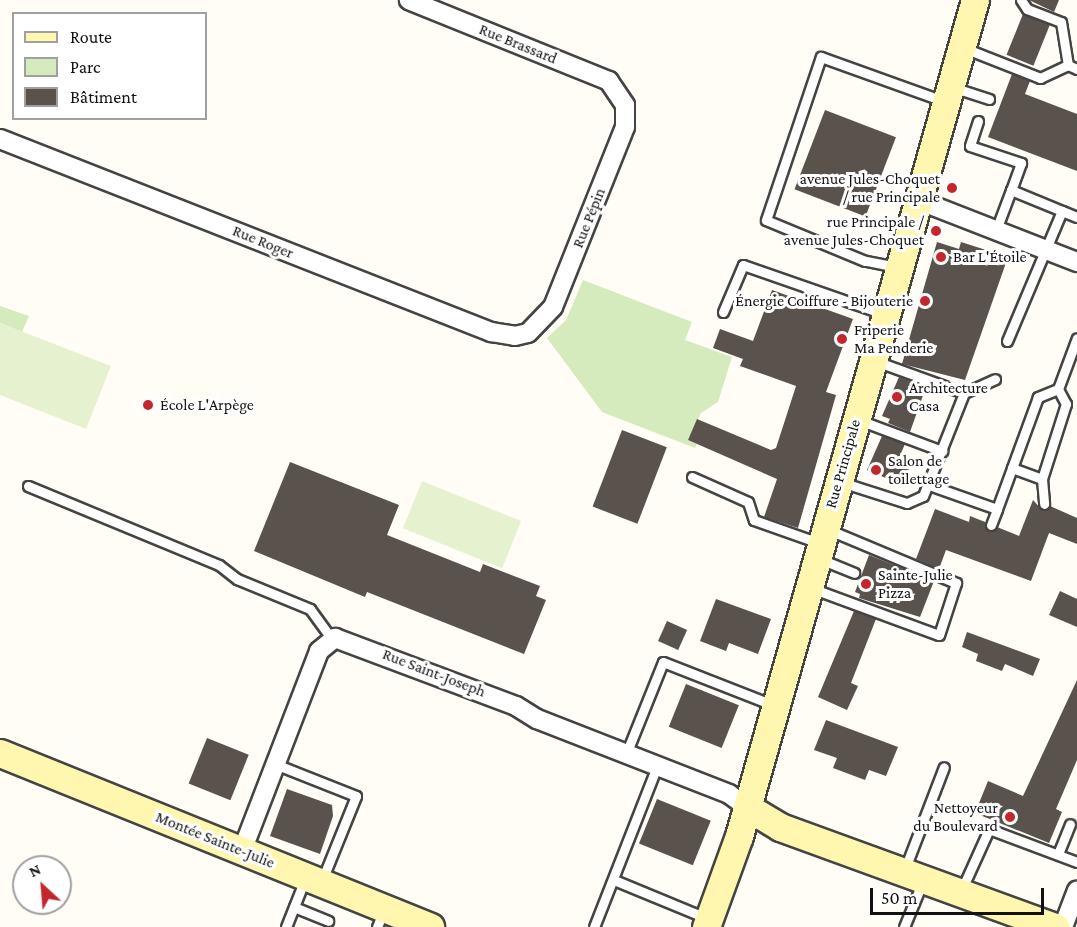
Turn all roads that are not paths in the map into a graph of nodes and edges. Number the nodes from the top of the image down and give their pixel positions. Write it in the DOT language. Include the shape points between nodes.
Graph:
graph roads {
  1 [pos="410,0"];
  2 [pos="975,0"];
  3 [pos="1021,0"];
  4 [pos="962,47"];
  5 [pos="1072,67"];
  6 [pos="621,94"];
  7 [pos="948,94"];
  8 [pos="989,99"];
  9 [pos="978,121"];
  10 [pos="0,138"];
  11 [pos="1011,190"];
  12 [pos="918,201"];
  13 [pos="1062,211"];
  14 [pos="1077,216"];
  15 [pos="996,230"];
  16 [pos="1046,249"];
  17 [pos="1077,262"];
  18 [pos="899,268"];
  19 [pos="723,312"];
  20 [pos="886,314"];
  21 [pos="528,333"];
  22 [pos="1077,338"];
  23 [pos="1007,341"];
  24 [pos="873,360"];
  25 [pos="994,379"];
  26 [pos="1058,389"];
  27 [pos="964,393"];
  28 [pos="856,419"];
  29 [pos="942,451"];
  30 [pos="1012,468"];
  31 [pos="692,477"];
  32 [pos="1042,479"];
  33 [pos="839,481"];
  34 [pos="929,485"];
  35 [pos="28,486"];
  36 [pos="1044,504"];
  37 [pos="997,509"];
  38 [pos="991,525"];
  39 [pos="821,544"];
  40 [pos="854,573"];
  41 [pos="809,587"];
  42 [pos="332,639"];
  43 [pos="775,706"];
  44 [pos="0,753"];
  45 [pos="626,754"];
  46 [pos="275,764"];
  47 [pos="657,766"];
  48 [pos="944,767"];
  49 [pos="747,807"];
  50 [pos="1070,824"];
  51 [pos="242,851"];
  52 [pos="1058,854"];
  53 [pos="1077,862"];
  54 [pos="914,875"];
  55 [pos="313,880"];
  56 [pos="614,880"];
  57 [pos="1077,891"];
  58 [pos="961,892"];
  59 [pos="294,907"];
  60 [pos="381,918"];
  61 [pos="328,921"];
  62 [pos="707,923"];
  63 [pos="286,927"];
  64 [pos="430,927"];
  65 [pos="594,927"];
  66 [pos="904,927"];
  67 [pos="1055,927"];
  68 [pos="1063,927"];
  1 -- 6 [label="street, Rue Brassard" via="599,76"];
  2 -- 4 [label="street, Rue Principale"];
  3 -- 5 [label="lane" via="1027,9 1061,22"];
  4 -- 5 [label="lane" via="1040,78"];
  4 -- 7 [label="street, Rue Principale"];
  6 -- 21 [label="street, Rue Pépin" via="625,127 553,308"];
  7 -- 8 [label="lane"];
  7 -- 12 [label="street, Rue Principale"];
  7 -- 18 [label="lane" via="821,57 766,220 865,261 877,260"];
  9 -- 11 [label="lane" via="970,146 1021,163"];
  10 -- 21 [label="street, Rue Roger" via="490,332"];
  11 -- 13 [label="lane"];
  11 -- 15 [label="lane"];
  12 -- 15 [label="street"];
  12 -- 18 [label="street, Rue Principale"];
  13 -- 14 [label="lane"];
  13 -- 16 [label="lane"];
  15 -- 16 [label="street"];
  16 -- 17 [label="street"];
  16 -- 23 [label="lane"];
  18 -- 20 [label="street, Rue Principale"];
  19 -- 20 [label="lane" via="743,265"];
  20 -- 24 [label="street, Rue Principale"];
  22 -- 26 [label="lane"];
  24 -- 27 [label="lane"];
  24 -- 28 [label="street, Rue Principale"];
  25 -- 27 [label="lane"];
  26 -- 30 [label="lane" via="1038,397"];
  26 -- 32 [label="lane" via="1066,404"];
  27 -- 29 [label="lane"];
  28 -- 29 [label="lane"];
  28 -- 33 [label="street, Rue Principale"];
  29 -- 34 [label="lane"];
  30 -- 32 [label="lane"];
  30 -- 37 [label="lane"];
  31 -- 39 [label="lane" via="748,502 754,520"];
  32 -- 36 [label="lane"];
  33 -- 34 [label="lane" via="907,503 923,496"];
  33 -- 39 [label="street, Rue Principale"];
  34 -- 37 [label="lane"];
  35 -- 42 [label="lane" via="219,565 237,579 310,609"];
  37 -- 38 [label="lane"];
  39 -- 40 [label="lane"];
  39 -- 41 [label="street, Rue Principale"];
  39 -- 41 [label="lane" via="956,583 939,635"];
  41 -- 43 [label="street, Rue Principale"];
  42 -- 45 [label="street, Rue Saint-Joseph" via="356,642"];
  42 -- 46 [label="street" via="319,651"];
  43 -- 45 [label="lane" via="663,663"];
  43 -- 49 [label="street, Rue Principale"];
  44 -- 51 [label="street, Montée Sainte-Julie"];
  45 -- 47 [label="street, Rue Saint-Joseph"];
  46 -- 51 [label="street"];
  46 -- 55 [label="lane" via="356,796"];
  47 -- 49 [label="street, Rue Saint-Joseph" via="729,794"];
  47 -- 56 [label="lane"];
  48 -- 54 [label="lane"];
  49 -- 54 [label="street" via="780,827"];
  49 -- 62 [label="street, Rue Principale"];
  50 -- 52 [label="lane"];
  51 -- 55 [label="street, Montée Sainte-Julie"];
  52 -- 53 [label="lane"];
  52 -- 58 [label="lane" via="988,829"];
  54 -- 58 [label="street"];
  54 -- 66 [label="lane"];
  55 -- 59 [label="lane"];
  55 -- 60 [label="street, Montée Sainte-Julie"];
  56 -- 62 [label="lane"];
  56 -- 65 [label="lane"];
  57 -- 68 [label="street"];
  58 -- 67 [label="street"];
  59 -- 61 [label="lane"];
  59 -- 63 [label="lane"];
  60 -- 64 [label="street, Montée Sainte-Julie"];
}
